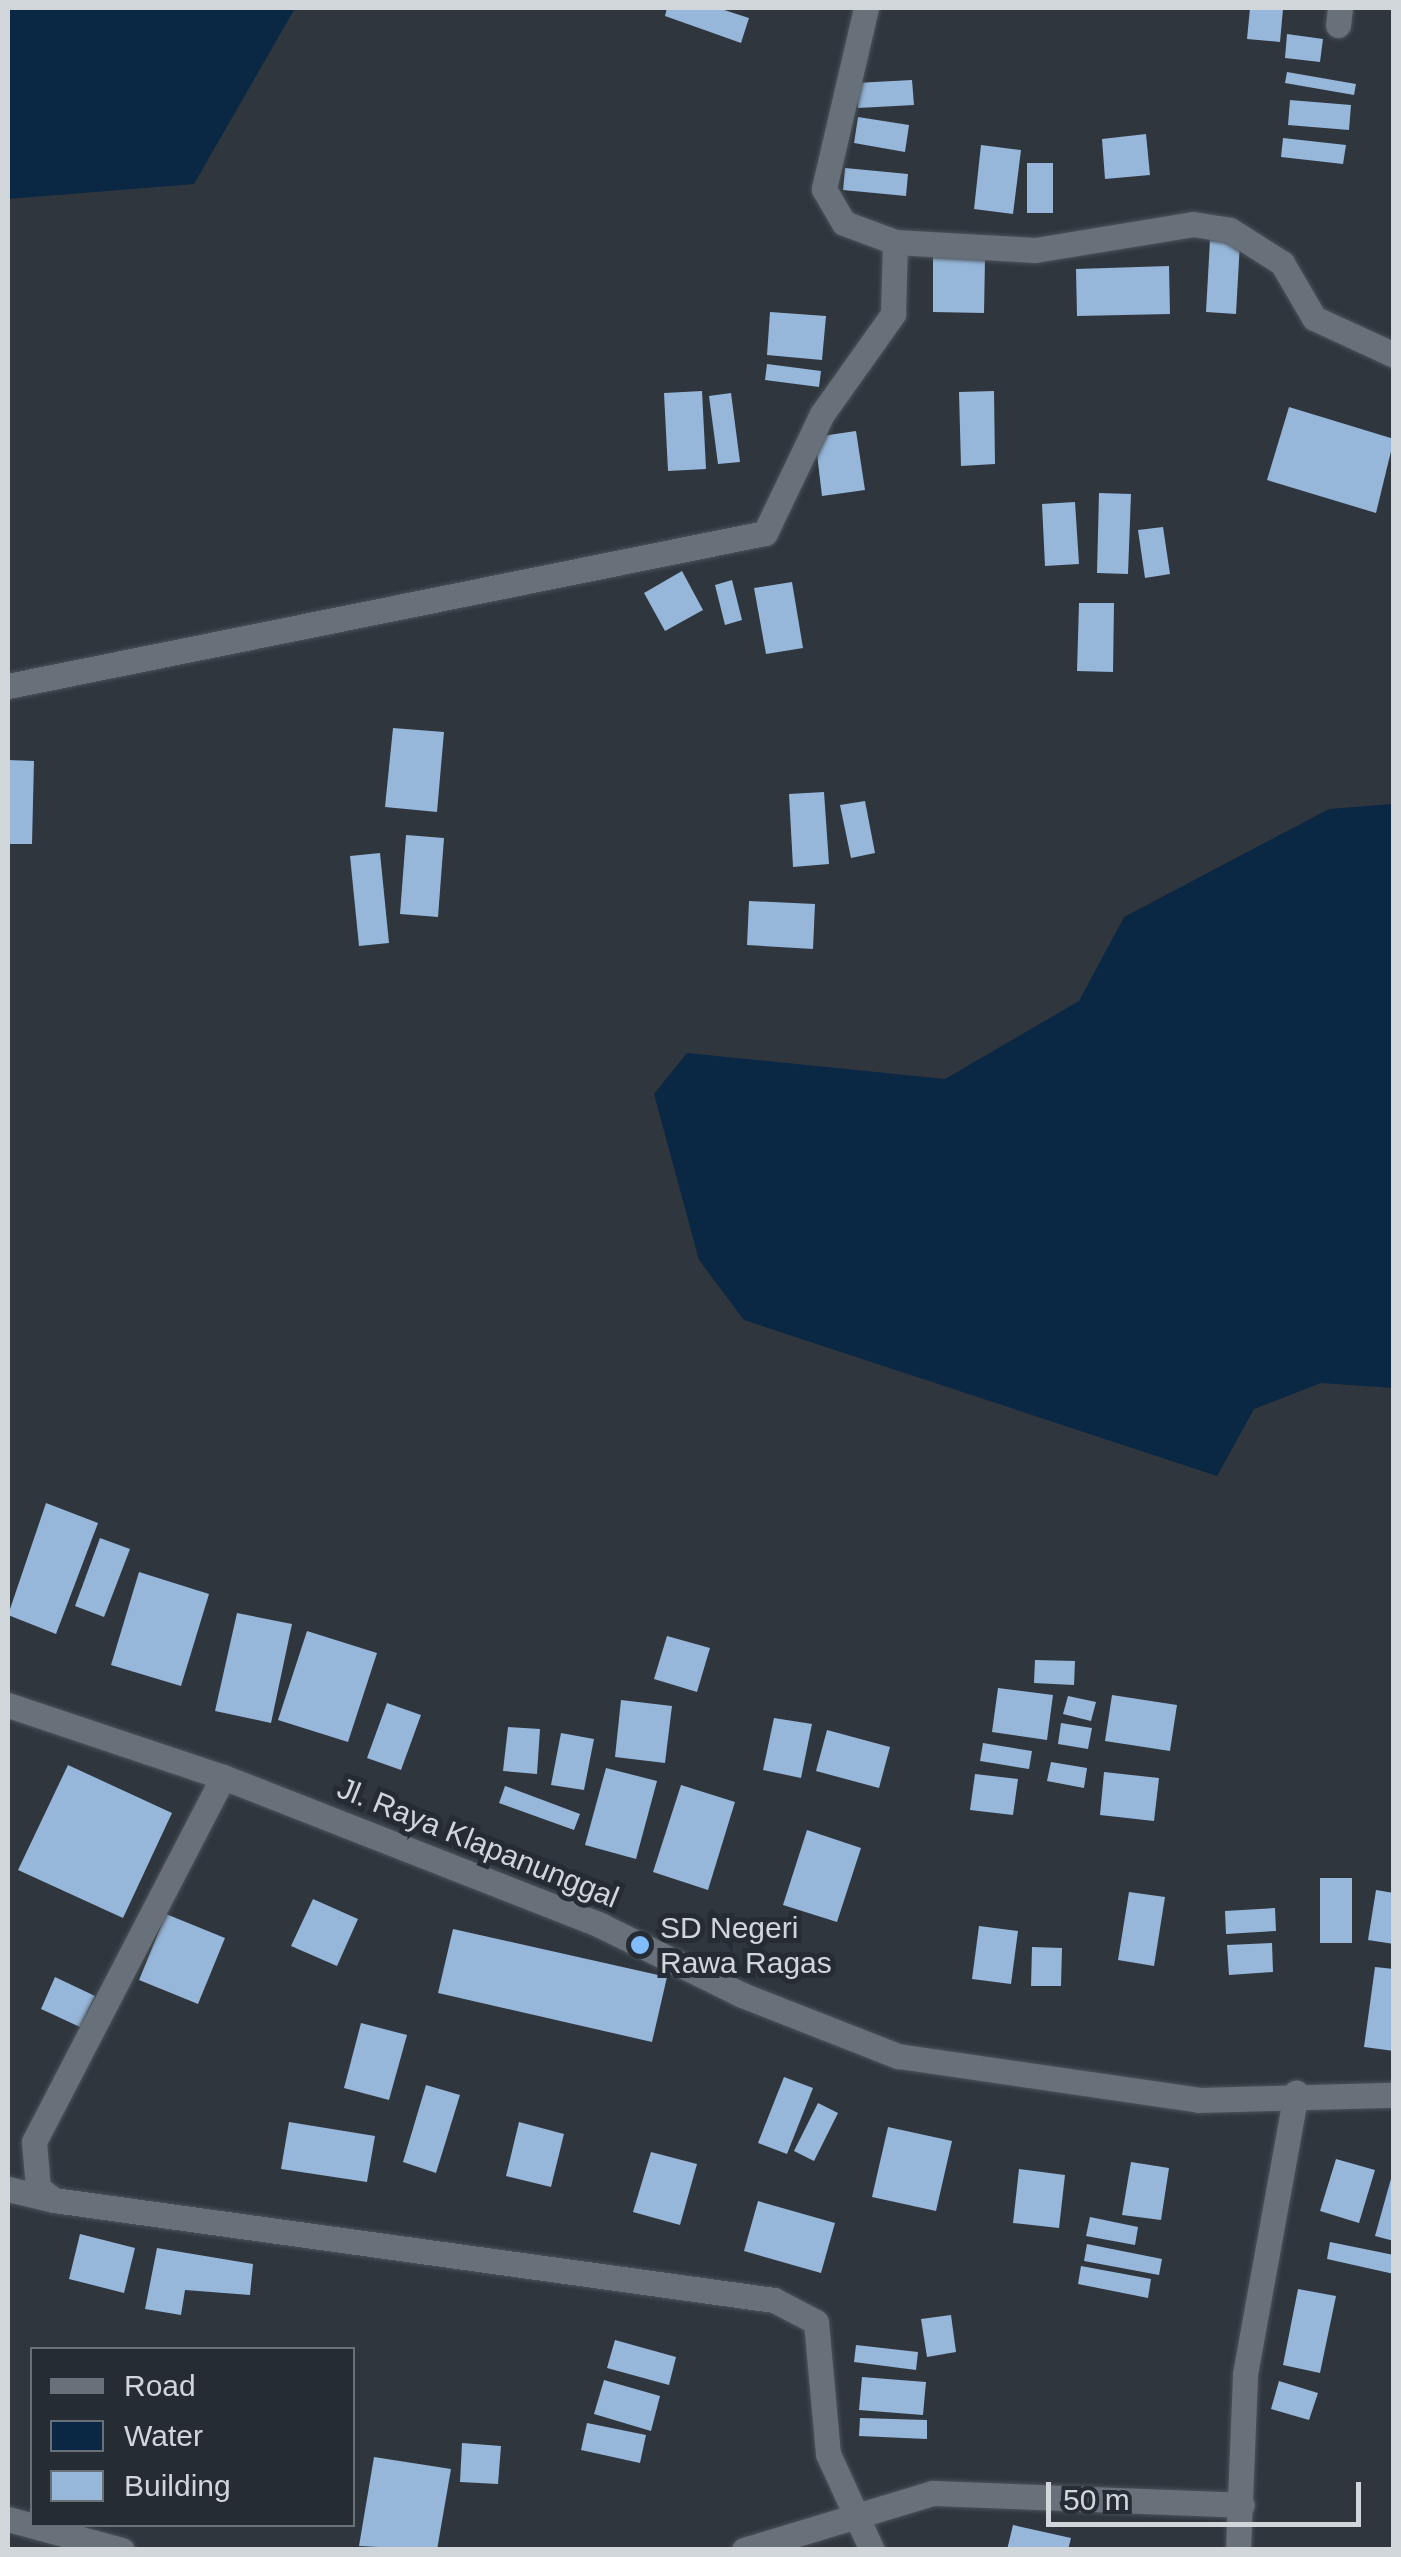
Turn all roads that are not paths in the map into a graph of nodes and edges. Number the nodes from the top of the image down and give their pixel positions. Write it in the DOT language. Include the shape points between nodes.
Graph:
graph roads {
  1 [pos="866,8"];
  2 [pos="894,242"];
  3 [pos="1394,355"];
  4 [pos="8,686"];
  5 [pos="8,1705"];
  6 [pos="222,1777"];
  7 [pos="1296,2092"];
  8 [pos="1394,2095"];
  9 [pos="8,2189"];
  10 [pos="54,2200"];
  11 [pos="1242,2505"];
  12 [pos="854,2514"];
  13 [pos="37,2527"];
  14 [pos="122,2550"];
  15 [pos="744,2550"];
  16 [pos="872,2550"];
  17 [pos="1238,2550"];
  1 -- 2 [label="street" via="824,189 844,222"];
  2 -- 3 [label="street" via="1035,250 1193,224 1230,230 1282,263 1314,318"];
  2 -- 4 [label="street" via="893,314 822,414 764,533"];
  5 -- 6 [label="street, Jl. Raya Klapanunggal"];
  6 -- 7 [label="street, Jl. Raya Klapanunggal" via="600,1924 742,1995 898,2056 1100,2092 1198,2100"];
  6 -- 10 [label="street" via="34,2142 32,2173"];
  7 -- 8 [label="street, Jl. Raya Klapanunggal"];
  7 -- 11 [label="street" via="1246,2374"];
  9 -- 10 [label="street"];
  10 -- 12 [label="street" via="774,2300 816,2322 828,2454"];
  11 -- 12 [label="street" via="933,2494"];
  11 -- 17 [label="street"];
  12 -- 15 [label="street"];
  12 -- 16 [label="street"];
  13 -- 14 [label="street"];
}
